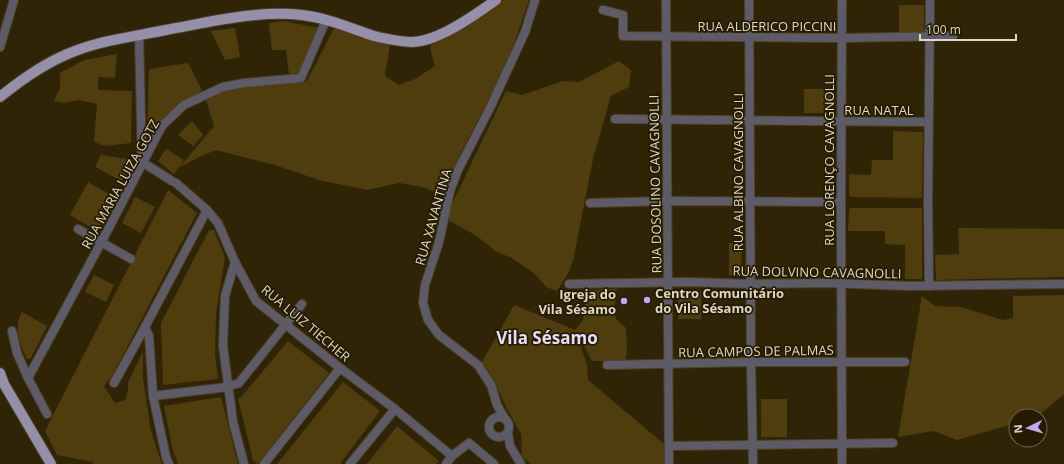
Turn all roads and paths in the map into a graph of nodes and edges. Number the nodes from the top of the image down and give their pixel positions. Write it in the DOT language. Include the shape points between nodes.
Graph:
graph roads {
  1 [pos="14,0"];
  2 [pos="496,0"];
  3 [pos="535,0"];
  4 [pos="666,0"];
  5 [pos="749,0"];
  6 [pos="842,0"];
  7 [pos="930,0"];
  8 [pos="603,10"];
  9 [pos="326,20"];
  10 [pos="139,35"];
  11 [pos="930,36"];
  12 [pos="953,36"];
  13 [pos="666,37"];
  14 [pos="749,38"];
  15 [pos="842,38"];
  16 [pos="0,47"];
  17 [pos="0,96"];
  18 [pos="615,119"];
  19 [pos="666,120"];
  20 [pos="750,121"];
  21 [pos="840,122"];
  22 [pos="928,122"];
  23 [pos="142,162"];
  24 [pos="668,201"];
  25 [pos="751,202"];
  26 [pos="841,202"];
  27 [pos="590,203"];
  28 [pos="207,210"];
  29 [pos="78,229"];
  30 [pos="102,241"];
  31 [pos="131,259"];
  32 [pos="235,262"];
  33 [pos="669,282"];
  34 [pos="569,284"];
  35 [pos="751,284"];
  36 [pos="842,284"];
  37 [pos="1064,284"];
  38 [pos="929,286"];
  39 [pos="302,304"];
  40 [pos="286,324"];
  41 [pos="145,327"];
  42 [pos="12,330"];
  43 [pos="751,362"];
  44 [pos="842,362"];
  45 [pos="905,362"];
  46 [pos="668,364"];
  47 [pos="607,365"];
  48 [pos="340,368"];
  49 [pos="0,373"];
  50 [pos="28,378"];
  51 [pos="114,383"];
  52 [pos="227,387"];
  53 [pos="154,396"];
  54 [pos="496,405"];
  55 [pos="395,409"];
  56 [pos="47,414"];
  57 [pos="492,419"];
  58 [pos="505,419"];
  59 [pos="508,433"];
  60 [pos="498,438"];
  61 [pos="893,443"];
  62 [pos="842,444"];
  63 [pos="753,445"];
  64 [pos="510,446"];
  65 [pos="669,446"];
  66 [pos="452,456"];
  67 [pos="51,464"];
  68 [pos="169,464"];
  69 [pos="244,464"];
  70 [pos="264,464"];
  71 [pos="350,464"];
  72 [pos="446,464"];
  73 [pos="494,464"];
  74 [pos="521,464"];
  75 [pos="669,464"];
  76 [pos="753,464"];
  77 [pos="842,464"];
  1 -- 16 [label="street"];
  2 -- 9 [label="main road" via="446,31 414,42 395,41"];
  3 -- 54 [label="street, RUA XAVANTINA" via="525,32 450,191 439,242 425,285 423,303 428,320 439,335 478,366 490,385"];
  4 -- 13 [label="street, RUA DOSOLINO CAVAGNOLLI"];
  5 -- 14 [label="street, RUA ALBINO CAVAGNOLLI"];
  6 -- 15 [label="street, RUA LORENÇO CAVAGNOLLI"];
  7 -- 11 [label="street"];
  8 -- 13 [label="street, RUA ALDERICO PICCINI" via="623,15 624,36"];
  9 -- 10 [label="main road" via="302,15 255,15"];
  9 -- 23 [label="street, RUA MARIA LUIZA GOTZ" via="302,78 244,82 223,87 184,105 162,126"];
  10 -- 17 [label="main road" via="74,51 34,72"];
  10 -- 23 [label="street"];
  11 -- 12 [label="street, RUA ALDERICO PICCINI"];
  11 -- 15 [label="street, RUA ALDERICO PICCINI"];
  11 -- 22 [label="street"];
  13 -- 14 [label="street, RUA ALDERICO PICCINI"];
  13 -- 19 [label="street, RUA DOSOLINO CAVAGNOLLI"];
  14 -- 15 [label="street, RUA ALDERICO PICCINI"];
  14 -- 20 [label="street, RUA ALBINO CAVAGNOLLI"];
  15 -- 21 [label="street, RUA LORENÇO CAVAGNOLLI"];
  18 -- 19 [label="street, RUA NATAL"];
  19 -- 20 [label="street, RUA NATAL"];
  19 -- 24 [label="street, RUA DOSOLINO CAVAGNOLLI"];
  20 -- 21 [label="street, RUA NATAL"];
  20 -- 25 [label="street, RUA ALBINO CAVAGNOLLI"];
  21 -- 22 [label="street, RUA NATAL"];
  21 -- 26 [label="street, RUA LORENÇO CAVAGNOLLI"];
  22 -- 38 [label="street"];
  23 -- 28 [label="street, RUA LUIZ TIECHER" via="174,182"];
  23 -- 30 [label="street, RUA MARIA LUIZA GOTZ"];
  24 -- 25 [label="street"];
  24 -- 27 [label="street"];
  24 -- 33 [label="street, RUA DOSOLINO CAVAGNOLLI"];
  25 -- 26 [label="street"];
  25 -- 35 [label="street, RUA ALBINO CAVAGNOLLI"];
  26 -- 36 [label="street, RUA LORENÇO CAVAGNOLLI"];
  28 -- 32 [label="street, RUA LUIZ TIECHER" via="218,223"];
  28 -- 41 [label="street"];
  29 -- 30 [label="street"];
  30 -- 31 [label="street"];
  30 -- 50 [label="street, RUA MARIA LUIZA GOTZ"];
  32 -- 40 [label="street, RUA LUIZ TIECHER" via="256,300"];
  32 -- 52 [label="street" via="225,296 223,346"];
  33 -- 34 [label="street, RUA DOLVINO CAVAGNOLLI"];
  33 -- 35 [label="street, RUA DOLVINO CAVAGNOLLI"];
  33 -- 46 [label="street, RUA DOSOLINO CAVAGNOLLI"];
  35 -- 36 [label="street, RUA DOLVINO CAVAGNOLLI"];
  35 -- 43 [label="street, RUA ALBINO CAVAGNOLLI"];
  36 -- 38 [label="street, RUA DOLVINO CAVAGNOLLI"];
  36 -- 44 [label="street, RUA LORENÇO CAVAGNOLLI"];
  37 -- 38 [label="street, RUA DOLVINO CAVAGNOLLI"];
  39 -- 40 [label="street"];
  40 -- 48 [label="street, RUA LUIZ TIECHER"];
  40 -- 52 [label="street" via="239,382"];
  41 -- 51 [label="street"];
  41 -- 53 [label="street" via="150,336"];
  42 -- 50 [label="street" via="17,353"];
  43 -- 44 [label="street, RUA CAMPOS DE PALMAS"];
  43 -- 46 [label="street, RUA CAMPOS DE PALMAS"];
  43 -- 63 [label="street, RUA ALBINO CAVAGNOLLI"];
  44 -- 45 [label="street, RUA CAMPOS DE PALMAS"];
  44 -- 62 [label="street, RUA LORENÇO CAVAGNOLLI"];
  46 -- 47 [label="street, RUA CAMPOS DE PALMAS"];
  46 -- 65 [label="street, RUA DOSOLINO CAVAGNOLLI"];
  48 -- 55 [label="street, RUA LUIZ TIECHER"];
  48 -- 70 [label="street"];
  49 -- 67 [label="main road"];
  50 -- 56 [label="street"];
  52 -- 53 [label="street"];
  52 -- 69 [label="street"];
  53 -- 68 [label="street"];
  54 -- 57 [label="street"];
  54 -- 58 [label="street, RUA XAVANTINA"];
  55 -- 66 [label="street, RUA LUIZ TIECHER"];
  55 -- 71 [label="street"];
  57 -- 58 [label="street"];
  57 -- 60 [label="street" via="489,429 492,435"];
  58 -- 59 [label="street" via="509,427"];
  59 -- 60 [label="street"];
  59 -- 64 [label="street"];
  60 -- 64 [label="street"];
  61 -- 62 [label="street"];
  62 -- 63 [label="street"];
  62 -- 77 [label="street, RUA LORENÇO CAVAGNOLLI"];
  63 -- 65 [label="street"];
  63 -- 76 [label="street, RUA ALBINO CAVAGNOLLI"];
  64 -- 74 [label="street"];
  65 -- 75 [label="street, RUA DOSOLINO CAVAGNOLLI"];
  66 -- 72 [label="street"];
  66 -- 73 [label="street" via="469,443"];
}
